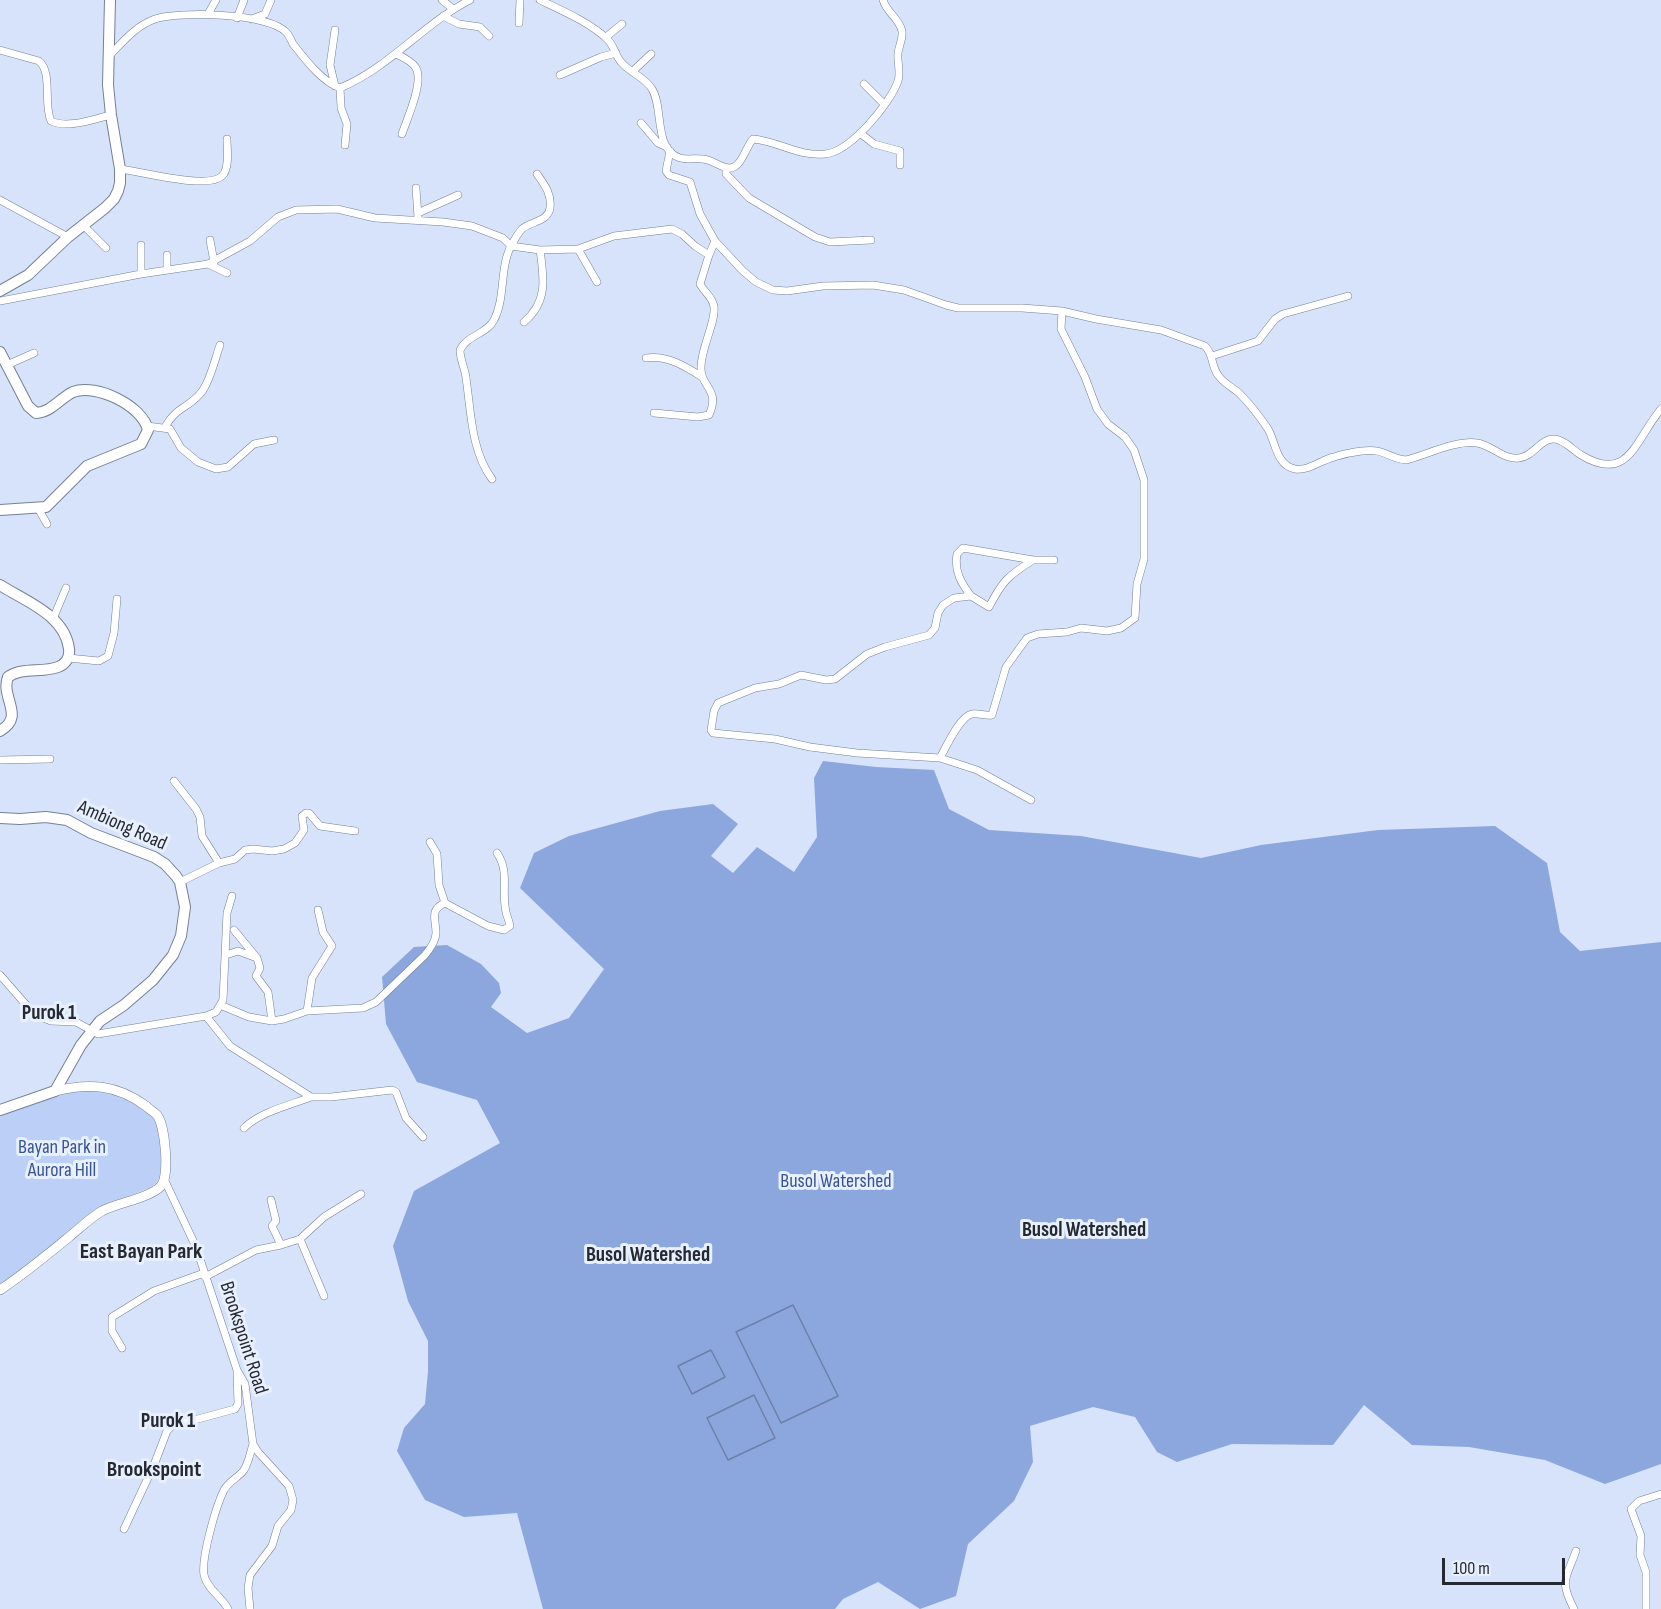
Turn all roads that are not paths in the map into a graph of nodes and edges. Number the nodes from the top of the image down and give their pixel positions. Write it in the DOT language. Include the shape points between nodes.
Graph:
graph roads {
  1 [pos="110,0"];
  2 [pos="216,0"];
  3 [pos="244,0"];
  4 [pos="271,0"];
  5 [pos="442,0"];
  6 [pos="470,0"];
  7 [pos="520,0"];
  8 [pos="540,0"];
  9 [pos="883,0"];
  10 [pos="453,9"];
  11 [pos="208,14"];
  12 [pos="443,16"];
  13 [pos="237,18"];
  14 [pos="249,20"];
  15 [pos="519,22"];
  16 [pos="622,24"];
  17 [pos="335,30"];
  18 [pos="489,36"];
  19 [pos="606,37"];
  20 [pos="0,50"];
  21 [pos="616,53"];
  22 [pos="396,54"];
  23 [pos="651,54"];
  24 [pos="108,57"];
  25 [pos="633,72"];
  26 [pos="560,75"];
  27 [pos="864,84"];
  28 [pos="337,87"];
  29 [pos="884,104"];
  30 [pos="111,115"];
  31 [pos="642,123"];
  32 [pos="860,133"];
  33 [pos="402,134"];
  34 [pos="227,139"];
  35 [pos="345,145"];
  36 [pos="668,149"];
  37 [pos="900,165"];
  38 [pos="726,168"];
  39 [pos="120,169"];
  40 [pos="537,174"];
  41 [pos="416,188"];
  42 [pos="458,195"];
  43 [pos="0,200"];
  44 [pos="418,213"];
  45 [pos="419,222"];
  46 [pos="83,225"];
  47 [pos="68,237"];
  48 [pos="210,240"];
  49 [pos="871,240"];
  50 [pos="715,241"];
  51 [pos="141,245"];
  52 [pos="511,246"];
  53 [pos="106,248"];
  54 [pos="578,249"];
  55 [pos="540,250"];
  56 [pos="167,255"];
  57 [pos="710,255"];
  58 [pos="211,263"];
  59 [pos="167,270"];
  60 [pos="141,273"];
  61 [pos="227,273"];
  62 [pos="597,282"];
  63 [pos="0,291"];
  64 [pos="1348,297"];
  65 [pos="0,301"];
  66 [pos="1062,311"];
  67 [pos="524,322"];
  68 [pos="220,345"];
  69 [pos="0,352"];
  70 [pos="34,353"];
  71 [pos="1212,356"];
  72 [pos="646,358"];
  73 [pos="7,365"];
  74 [pos="702,377"];
  75 [pos="1661,409"];
  76 [pos="654,412"];
  77 [pos="147,426"];
  78 [pos="165,427"];
  79 [pos="274,440"];
  80 [pos="492,479"];
  81 [pos="38,508"];
  82 [pos="0,510"];
  83 [pos="47,524"];
  84 [pos="1033,560"];
  85 [pos="1054,560"];
  86 [pos="0,585"];
  87 [pos="66,588"];
  88 [pos="971,596"];
  89 [pos="117,598"];
  90 [pos="57,622"];
  91 [pos="68,658"];
  92 [pos="0,731"];
  93 [pos="940,758"];
  94 [pos="50,759"];
  95 [pos="0,760"];
  96 [pos="174,782"];
  97 [pos="1031,800"];
  98 [pos="0,818"];
  99 [pos="355,831"];
  100 [pos="430,842"];
  101 [pos="497,853"];
  102 [pos="219,863"];
  103 [pos="180,882"];
  104 [pos="232,896"];
  105 [pos="445,903"];
  106 [pos="318,910"];
  107 [pos="234,930"];
  108 [pos="229,954"];
  109 [pos="257,958"];
  110 [pos="0,975"];
  111 [pos="220,1005"];
  112 [pos="307,1011"];
  113 [pos="206,1016"];
  114 [pos="272,1021"];
  115 [pos="92,1030"];
  116 [pos="55,1091"];
  117 [pos="311,1097"];
  118 [pos="0,1110"];
  119 [pos="244,1128"];
  120 [pos="423,1137"];
  121 [pos="164,1179"];
  122 [pos="360,1194"];
  123 [pos="271,1200"];
  124 [pos="300,1239"];
  125 [pos="281,1245"];
  126 [pos="204,1275"];
  127 [pos="0,1290"];
  128 [pos="324,1296"];
  129 [pos="122,1348"];
  130 [pos="237,1370"];
  131 [pos="253,1444"];
  132 [pos="1661,1494"];
  133 [pos="124,1529"];
  134 [pos="1576,1551"];
  135 [pos="228,1609"];
  136 [pos="250,1609"];
  137 [pos="1574,1609"];
  138 [pos="1646,1609"];
  1 -- 24 [label="main road"];
  2 -- 11 [label="street"];
  3 -- 13 [label="street"];
  4 -- 14 [label="street" via="265,14"];
  5 -- 10 [label="street"];
  6 -- 10 [label="street"];
  7 -- 15 [label="street"];
  8 -- 19 [label="street"];
  9 -- 29 [label="street" via="902,29 898,80"];
  10 -- 12 [label="street"];
  11 -- 13 [label="street"];
  11 -- 24 [label="street" via="154,20 125,39"];
  12 -- 18 [label="street" via="459,24 480,27"];
  12 -- 22 [label="street"];
  13 -- 14 [label="street"];
  14 -- 28 [label="street" via="275,24 286,32 310,63"];
  16 -- 19 [label="street"];
  17 -- 28 [label="street" via="330,65"];
  19 -- 21 [label="street"];
  20 -- 30 [label="street" via="44,65 51,121 72,124"];
  21 -- 25 [label="street"];
  21 -- 26 [label="street"];
  22 -- 28 [label="street" via="353,82"];
  22 -- 33 [label="street" via="415,66 419,75"];
  23 -- 25 [label="street"];
  24 -- 30 [label="main road"];
  25 -- 36 [label="street" via="652,88"];
  27 -- 29 [label="street"];
  28 -- 35 [label="street" via="347,124"];
  29 -- 32 [label="street"];
  30 -- 39 [label="main road"];
  31 -- 36 [label="street"];
  32 -- 37 [label="street" via="874,144 900,151"];
  32 -- 38 [label="street" via="848,145 819,155 753,139 742,160"];
  34 -- 39 [label="street" via="225,172 208,183"];
  36 -- 38 [label="street" via="680,158 710,160"];
  36 -- 50 [label="street" via="666,171 690,182 700,214"];
  38 -- 49 [label="street" via="726,174 749,198 814,237 830,242"];
  39 -- 46 [label="main road" via="114,199"];
  40 -- 52 [label="street" via="548,189 550,208 547,216 522,230"];
  41 -- 44 [label="street"];
  42 -- 44 [label="street"];
  43 -- 47 [label="street"];
  44 -- 45 [label="street"];
  45 -- 52 [label="street" via="472,226 503,238"];
  45 -- 58 [label="street" via="337,209 296,210"];
  46 -- 47 [label="main road"];
  46 -- 53 [label="street"];
  47 -- 63 [label="main road" via="28,275"];
  48 -- 58 [label="street"];
  50 -- 57 [label="street"];
  50 -- 66 [label="street" via="756,282 773,290 873,285 904,290 957,308"];
  51 -- 60 [label="street"];
  52 -- 55 [label="street"];
  52 -- 80 [label="street" via="494,322 460,350 480,459"];
  54 -- 55 [label="street"];
  54 -- 57 [label="street" via="614,236 672,229"];
  54 -- 62 [label="street"];
  55 -- 67 [label="street" via="542,298"];
  56 -- 59 [label="street"];
  57 -- 74 [label="street" via="700,284 711,297 715,312 703,350"];
  58 -- 59 [label="street"];
  58 -- 61 [label="street"];
  59 -- 60 [label="street"];
  60 -- 65 [label="street"];
  64 -- 71 [label="street" via="1283,314 1258,341"];
  66 -- 71 [label="street" via="1167,331 1205,346"];
  66 -- 93 [label="street" via="1061,329 1097,409 1134,450 1144,480 1144,559 1137,584 1135,618 1121,628 1107,631 1081,628 1027,638 1006,667 992,715 966,717"];
  68 -- 78 [label="street" via="204,389 171,415"];
  69 -- 73 [label="main road"];
  70 -- 73 [label="street"];
  71 -- 75 [label="street" via="1220,378 1260,418 1282,462 1295,469 1363,451 1386,452 1406,460 1474,442 1505,456 1521,458 1548,439 1559,440 1588,459 1613,466 1628,455"];
  72 -- 74 [label="street" via="674,361"];
  73 -- 77 [label="main road" via="28,406 36,413 47,411 73,392 93,390 138,413"];
  74 -- 76 [label="street" via="712,390 709,415"];
  77 -- 78 [label="street"];
  77 -- 81 [label="main road" via="141,444 87,466 50,504"];
  78 -- 79 [label="street" via="181,448 198,462 216,469 228,467 254,444"];
  81 -- 82 [label="main road"];
  81 -- 83 [label="street"];
  84 -- 85 [label="street"];
  84 -- 88 [label="street" via="1000,585 989,607"];
  84 -- 88 [label="street" via="968,548 960,550 957,569"];
  86 -- 90 [label="main road"];
  87 -- 90 [label="street"];
  88 -- 93 [label="street" via="954,598 943,605 935,628 928,635 867,654 835,678 801,675 718,703 714,711 711,730 718,735 856,753"];
  89 -- 91 [label="street" via="108,656 99,661"];
  90 -- 91 [label="main road" via="68,638"];
  91 -- 92 [label="main road" via="62,666 8,677 6,691 12,715"];
  93 -- 97 [label="street" via="978,770"];
  94 -- 95 [label="street"];
  96 -- 102 [label="street" via="196,809 202,836"];
  98 -- 103 [label="main road, Ambiong Road" via="67,820 154,857"];
  99 -- 102 [label="street" via="320,826 306,813 302,816 304,830 295,843 272,851 245,850"];
  100 -- 105 [label="street" via="437,854 439,885"];
  101 -- 105 [label="street" via="505,872 508,928 494,929"];
  102 -- 103 [label="street"];
  103 -- 115 [label="main road" via="184,922 173,955 153,980"];
  104 -- 111 [label="street" via="227,913"];
  105 -- 112 [label="street" via="434,912 436,932 430,947 376,1002 363,1008"];
  106 -- 112 [label="street" via="323,932 332,946 312,978"];
  107 -- 109 [label="street"];
  108 -- 109 [label="street" via="238,951"];
  109 -- 114 [label="street" via="260,968 256,976 268,992"];
  110 -- 115 [label="street" via="40,1017 76,1022"];
  111 -- 113 [label="street" via="216,1012"];
  111 -- 114 [label="street"];
  112 -- 114 [label="street"];
  113 -- 115 [label="street" via="98,1034"];
  113 -- 117 [label="street" via="230,1046"];
  115 -- 116 [label="main road"];
  116 -- 118 [label="main road"];
  116 -- 121 [label="street" via="79,1085 100,1086 138,1101 157,1115 163,1135"];
  117 -- 119 [label="street" via="267,1114"];
  117 -- 120 [label="street" via="392,1090 406,1118"];
  121 -- 126 [label="street, Brookspoint Road" via="196,1247"];
  121 -- 127 [label="street" via="153,1191 103,1211"];
  122 -- 124 [label="street" via="324,1217"];
  123 -- 125 [label="street" via="276,1221 272,1226"];
  124 -- 125 [label="street"];
  124 -- 128 [label="street"];
  125 -- 126 [label="street" via="256,1250"];
  126 -- 129 [label="street" via="154,1291 112,1317 112,1331"];
  126 -- 130 [label="street, Brookspoint Road"];
  130 -- 131 [label="street, Brookspoint Road" via="244,1384"];
  130 -- 133 [label="street" via="235,1410 172,1426 166,1431"];
  131 -- 135 [label="street" via="249,1461 225,1488 217,1507 206,1557 204,1575"];
  131 -- 136 [label="street" via="289,1486 293,1500 272,1546 250,1575"];
  132 -- 138 [label="street" via="1633,1505 1632,1509 1641,1536"];
  134 -- 137 [label="street" via="1564,1584"];
}
